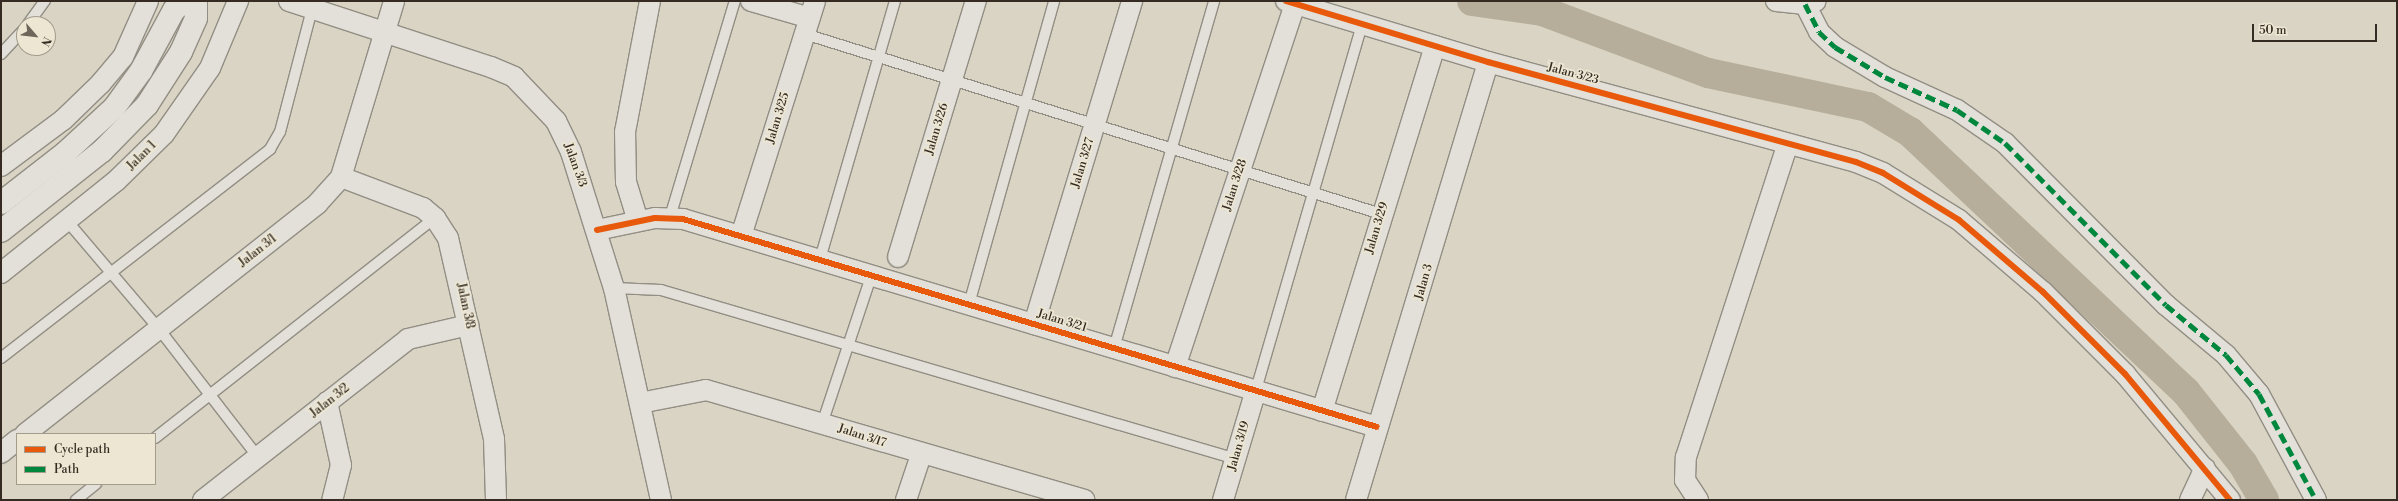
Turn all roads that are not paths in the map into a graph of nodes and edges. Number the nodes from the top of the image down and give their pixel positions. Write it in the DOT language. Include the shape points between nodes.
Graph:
graph roads {
  1 [pos="45,1"];
  2 [pos="148,1"];
  3 [pos="186,1"];
  4 [pos="196,1"];
  5 [pos="238,1"];
  6 [pos="288,1"];
  7 [pos="394,1"];
  8 [pos="650,1"];
  9 [pos="735,1"];
  10 [pos="751,1"];
  11 [pos="895,1"];
  12 [pos="976,1"];
  13 [pos="1054,1"];
  14 [pos="1132,1"];
  15 [pos="1214,1"];
  16 [pos="1776,1"];
  17 [pos="1290,2"];
  18 [pos="1811,3"];
  19 [pos="313,5"];
  20 [pos="34,16"];
  21 [pos="810,18"];
  22 [pos="1362,24"];
  23 [pos="386,31"];
  24 [pos="16,38"];
  25 [pos="1435,46"];
  26 [pos="1,54"];
  27 [pos="878,57"];
  28 [pos="1488,62"];
  29 [pos="952,80"];
  30 [pos="1026,103"];
  31 [pos="1095,125"];
  32 [pos="1788,144"];
  33 [pos="1171,148"];
  34 [pos="1,166"];
  35 [pos="1240,170"];
  36 [pos="341,177"];
  37 [pos="1314,193"];
  38 [pos="1,203"];
  39 [pos="1382,214"];
  40 [pos="670,217"];
  41 [pos="435,218"];
  42 [pos="638,221"];
  43 [pos="68,222"];
  44 [pos="597,230"];
  45 [pos="1,231"];
  46 [pos="741,236"];
  47 [pos="898,257"];
  48 [pos="820,259"];
  49 [pos="1,273"];
  50 [pos="111,274"];
  51 [pos="872,274"];
  52 [pos="614,288"];
  53 [pos="969,304"];
  54 [pos="1034,324"];
  55 [pos="468,325"];
  56 [pos="159,329"];
  57 [pos="849,347"];
  58 [pos="1114,348"];
  59 [pos="1,358"];
  60 [pos="1175,367"];
  61 [pos="1255,393"];
  62 [pos="210,395"];
  63 [pos="328,402"];
  64 [pos="640,403"];
  65 [pos="1322,411"];
  66 [pos="822,424"];
  67 [pos="1377,427"];
  68 [pos="26,433"];
  69 [pos="156,437"];
  70 [pos="16,441"];
  71 [pos="1,453"];
  72 [pos="921,455"];
  73 [pos="258,456"];
  74 [pos="1236,459"];
  75 [pos="2205,468"];
  76 [pos="95,485"];
  77 [pos="1073,499"];
  78 [pos="76,500"];
  79 [pos="203,500"];
  80 [pos="332,500"];
  81 [pos="496,500"];
  82 [pos="661,500"];
  83 [pos="906,500"];
  84 [pos="1223,500"];
  85 [pos="1356,500"];
  86 [pos="1698,500"];
  87 [pos="2190,500"];
  88 [pos="2230,500"];
  89 [pos="2316,500"];
  1 -- 20 [label="lane"];
  2 -- 34 [label="street" via="123,57 100,83 63,120"];
  3 -- 38 [label="street" via="174,10 141,71 114,108 65,153"];
  4 -- 45 [label="street" via="196,18 180,52 142,110 102,151"];
  5 -- 43 [label="street, Jalan 1" via="210,68 168,128 116,182"];
  6 -- 19 [label="street, Jalan 3/3"];
  7 -- 23 [label="street, Jalan 3/1"];
  8 -- 42 [label="street" via="625,132 626,182"];
  9 -- 40 [label="lane"];
  10 -- 21 [label="street"];
  11 -- 27 [label="lane"];
  12 -- 29 [label="street, Jalan 3/26"];
  13 -- 30 [label="lane"];
  14 -- 31 [label="street, Jalan 3/27"];
  15 -- 33 [label="lane"];
  16 -- 18 [label="street"];
  17 -- 22 [label="street, Jalan 3/23"];
  17 -- 35 [label="street, Jalan 3/28"];
  18 -- 89 [label="street" via="1820,32 1835,47 1885,77 1957,110 2005,143 2048,190 2166,305 2226,355 2259,394"];
  19 -- 23 [label="street, Jalan 3/3"];
  19 -- 50 [label="lane" via="280,132 270,149"];
  21 -- 27 [label="lane"];
  21 -- 46 [label="street, Jalan 3/25"];
  22 -- 25 [label="street, Jalan 3/23"];
  22 -- 37 [label="lane"];
  23 -- 36 [label="street, Jalan 3/1"];
  23 -- 44 [label="street, Jalan 3/3" via="492,67 514,77 533,94 556,121 568,146"];
  24 -- 26 [label="lane"];
  25 -- 28 [label="street, Jalan 3/23"];
  25 -- 39 [label="street, Jalan 3/29"];
  27 -- 29 [label="lane"];
  27 -- 48 [label="lane"];
  28 -- 32 [label="street, Jalan 3/23"];
  28 -- 67 [label="street, Jalan 3"];
  29 -- 30 [label="lane"];
  29 -- 47 [label="street, Jalan 3/26"];
  30 -- 31 [label="lane"];
  30 -- 53 [label="lane"];
  31 -- 33 [label="lane"];
  31 -- 54 [label="street, Jalan 3/27"];
  32 -- 75 [label="street, Jalan 3/23" via="1856,162 1930,200 1997,250 2125,374"];
  32 -- 86 [label="street" via="1686,457 1685,480"];
  33 -- 35 [label="lane"];
  33 -- 58 [label="lane"];
  35 -- 37 [label="lane"];
  35 -- 60 [label="street, Jalan 3/28"];
  36 -- 41 [label="street, Jalan 3/8" via="423,208"];
  36 -- 56 [label="street, Jalan 3/1" via="318,204"];
  37 -- 39 [label="lane"];
  37 -- 61 [label="lane"];
  39 -- 65 [label="street, Jalan 3/29"];
  40 -- 42 [label="street"];
  40 -- 46 [label="street, Jalan 3/21"];
  41 -- 55 [label="street, Jalan 3/8" via="448,238"];
  41 -- 62 [label="lane"];
  42 -- 44 [label="street"];
  43 -- 49 [label="street, Jalan 1"];
  43 -- 50 [label="lane"];
  44 -- 52 [label="street, Jalan 3/3"];
  46 -- 48 [label="street, Jalan 3/21"];
  48 -- 51 [label="street, Jalan 3/21"];
  50 -- 56 [label="lane"];
  50 -- 59 [label="lane"];
  51 -- 53 [label="street, Jalan 3/21"];
  51 -- 57 [label="lane"];
  52 -- 57 [label="lane" via="661,290"];
  52 -- 64 [label="street, Jalan 3/3"];
  53 -- 54 [label="street, Jalan 3/21"];
  54 -- 58 [label="street, Jalan 3/21"];
  55 -- 63 [label="street, Jalan 3/2" via="408,339"];
  55 -- 81 [label="street, Jalan 3/8" via="494,439"];
  56 -- 62 [label="lane"];
  56 -- 68 [label="street, Jalan 3/1"];
  57 -- 66 [label="lane"];
  57 -- 74 [label="lane"];
  58 -- 60 [label="street, Jalan 3/21"];
  60 -- 61 [label="street, Jalan 3/21"];
  61 -- 65 [label="street, Jalan 3/21"];
  61 -- 74 [label="street, Jalan 3/19"];
  62 -- 69 [label="lane"];
  62 -- 73 [label="lane"];
  63 -- 73 [label="street, Jalan 3/2"];
  63 -- 80 [label="street" via="341,465"];
  64 -- 66 [label="street, Jalan 3/17" via="706,390"];
  64 -- 82 [label="street, Jalan 3/3"];
  65 -- 67 [label="street, Jalan 3/21"];
  66 -- 72 [label="street, Jalan 3/17"];
  67 -- 85 [label="street, Jalan 3"];
  70 -- 71 [label="street"];
  72 -- 77 [label="street, Jalan 3/17"];
  72 -- 83 [label="street"];
  73 -- 79 [label="street, Jalan 3/2"];
  74 -- 84 [label="street, Jalan 3/19"];
  75 -- 87 [label="street"];
  75 -- 88 [label="street, Jalan 3/23"];
  76 -- 78 [label="lane"];
}
